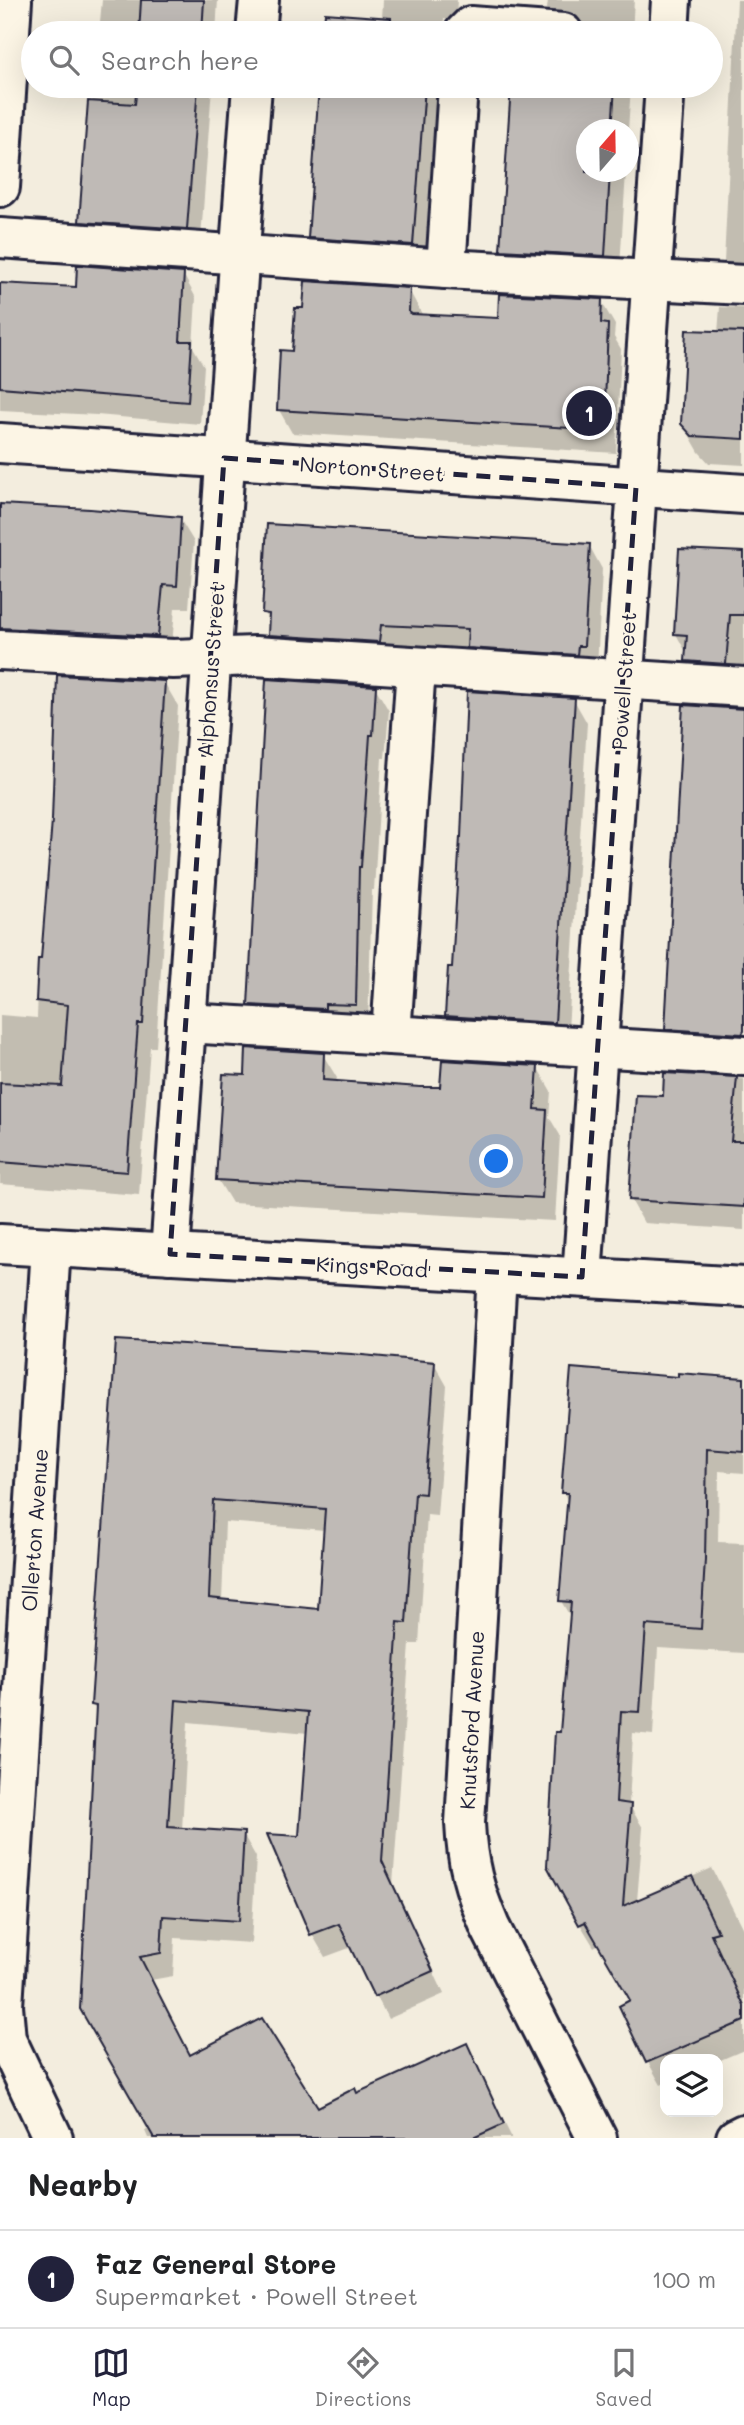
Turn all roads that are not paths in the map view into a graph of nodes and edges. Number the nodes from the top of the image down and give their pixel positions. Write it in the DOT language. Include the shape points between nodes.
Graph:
graph roads {
  1 [pos="12,0"];
  2 [pos="258,0"];
  3 [pos="671,0"];
  4 [pos="257,21"];
  5 [pos="670,21"];
  6 [pos="251,98"];
  7 [pos="457,98"];
  8 [pos="664,98"];
  9 [pos="0,187"];
  10 [pos="0,237"];
  11 [pos="239,256"];
  12 [pos="446,269"];
  13 [pos="652,280"];
  14 [pos="744,285"];
  15 [pos="0,443"];
  16 [pos="224,458"];
  17 [pos="636,487"];
  18 [pos="744,494"];
  19 [pos="0,650"];
  20 [pos="212,657"];
  21 [pos="416,667"];
  22 [pos="623,680"];
  23 [pos="744,687"];
  24 [pos="186,1023"];
  25 [pos="391,1035"];
  26 [pos="598,1048"];
  27 [pos="744,1056"];
  28 [pos="0,1244"];
  29 [pos="51,1247"];
  30 [pos="170,1254"];
  31 [pos="497,1274"];
  32 [pos="582,1277"];
  33 [pos="744,1287"];
  34 [pos="744,2134"];
  35 [pos="53,2138"];
  36 [pos="597,2138"];
  37 [pos="736,2138"];
  1 -- 9 [label="street"];
  2 -- 4 [label="street"];
  3 -- 5 [label="street"];
  6 -- 11 [label="street, Alphonsus Street"];
  7 -- 12 [label="street"];
  8 -- 13 [label="street, Powell Street"];
  10 -- 11 [label="street"];
  11 -- 12 [label="street"];
  11 -- 16 [label="street, Alphonsus Street"];
  12 -- 13 [label="street"];
  13 -- 14 [label="street"];
  13 -- 17 [label="street, Powell Street"];
  15 -- 16 [label="street, Norton Street"];
  16 -- 17 [label="street, Norton Street"];
  16 -- 20 [label="street, Alphonsus Street"];
  17 -- 18 [label="street, Norton Street"];
  17 -- 22 [label="street, Powell Street"];
  19 -- 20 [label="street"];
  20 -- 21 [label="street"];
  20 -- 24 [label="street, Alphonsus Street"];
  21 -- 22 [label="street"];
  21 -- 25 [label="street"];
  22 -- 23 [label="street"];
  22 -- 26 [label="street, Powell Street"];
  24 -- 25 [label="street"];
  24 -- 30 [label="street, Alphonsus Street"];
  25 -- 26 [label="street"];
  26 -- 27 [label="street"];
  26 -- 32 [label="street, Powell Street"];
  28 -- 29 [label="street, Kings Road"];
  29 -- 30 [label="street, Kings Road"];
  29 -- 35 [label="street, Ollerton Avenue" via="3,2006 6,2039"];
  30 -- 31 [label="street, Kings Road"];
  31 -- 32 [label="street, Kings Road"];
  31 -- 36 [label="street, Knutsford Avenue" via="465,1823 467,1862 490,1927"];
  32 -- 33 [label="street, Kings Road"];
  34 -- 37 [label="street"];
}
